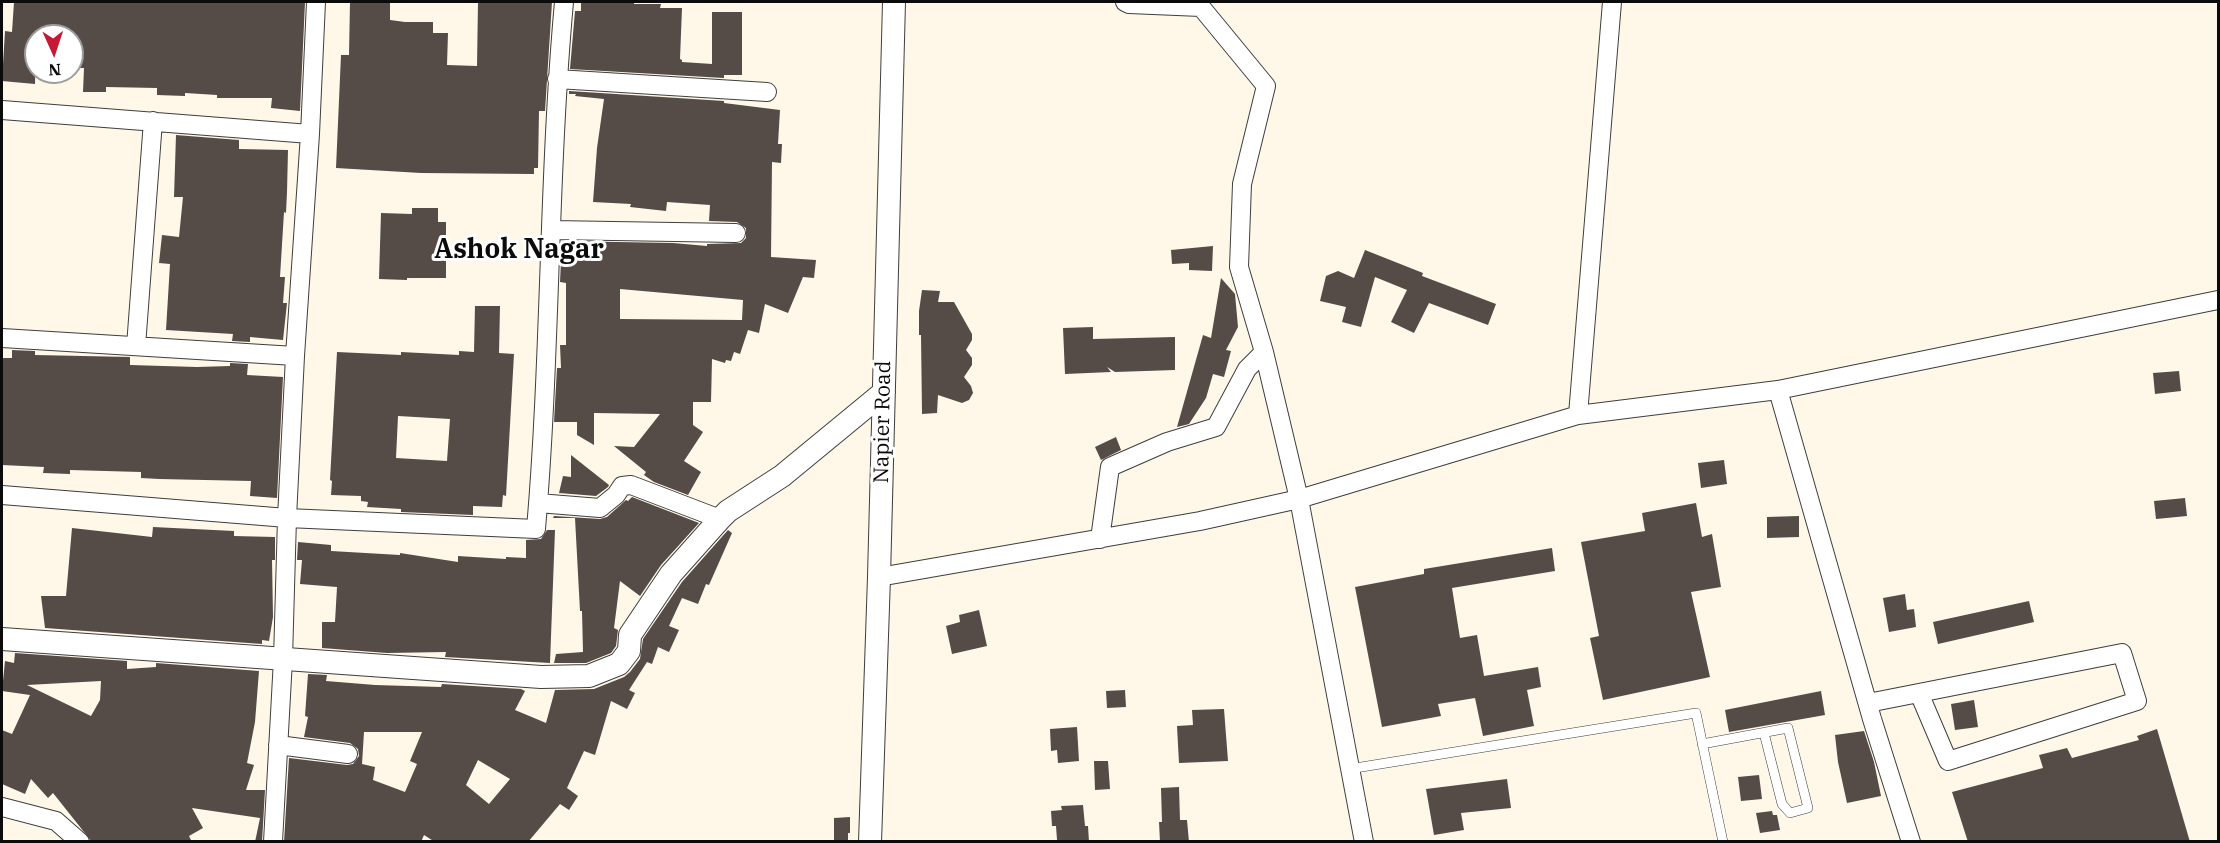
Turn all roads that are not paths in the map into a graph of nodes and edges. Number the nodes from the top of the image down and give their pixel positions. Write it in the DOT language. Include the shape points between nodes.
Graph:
graph roads {
  1 [pos="316,2"];
  2 [pos="564,2"];
  3 [pos="894,2"];
  4 [pos="1125,2"];
  5 [pos="1612,2"];
  6 [pos="1202,4"];
  7 [pos="557,79"];
  8 [pos="767,92"];
  9 [pos="2,110"];
  10 [pos="153,121"];
  11 [pos="310,134"];
  12 [pos="552,230"];
  13 [pos="736,233"];
  14 [pos="2218,300"];
  15 [pos="2,338"];
  16 [pos="136,346"];
  17 [pos="1264,352"];
  18 [pos="295,356"];
  19 [pos="1778,390"];
  20 [pos="884,392"];
  21 [pos="1578,415"];
  22 [pos="2,495"];
  23 [pos="1299,499"];
  24 [pos="538,503"];
  25 [pos="287,518"];
  26 [pos="720,519"];
  27 [pos="1100,539"];
  28 [pos="879,577"];
  29 [pos="2,639"];
  30 [pos="283,659"];
  31 [pos="1919,693"];
  32 [pos="1868,703"];
  33 [pos="1764,733"];
  34 [pos="1702,744"];
  35 [pos="278,745"];
  36 [pos="348,754"];
  37 [pos="1349,769"];
  38 [pos="2,807"];
  39 [pos="80,842"];
  40 [pos="273,842"];
  41 [pos="870,842"];
  42 [pos="1364,842"];
  43 [pos="1723,842"];
  44 [pos="1911,842"];
  1 -- 11 [label="street"];
  2 -- 7 [label="street"];
  3 -- 20 [label="street, Napier Road"];
  4 -- 6 [label="street" via="1160,7"];
  5 -- 21 [label="street"];
  6 -- 17 [label="street" via="1266,86 1242,184 1239,267"];
  7 -- 8 [label="street"];
  7 -- 12 [label="street"];
  9 -- 10 [label="street"];
  10 -- 11 [label="street"];
  10 -- 16 [label="street"];
  11 -- 18 [label="street"];
  12 -- 13 [label="street"];
  12 -- 24 [label="street"];
  14 -- 19 [label="street"];
  15 -- 16 [label="street"];
  16 -- 18 [label="street"];
  17 -- 23 [label="street"];
  17 -- 27 [label="street" via="1247,369 1216,427 1167,442 1110,467"];
  18 -- 25 [label="street"];
  19 -- 21 [label="street"];
  19 -- 32 [label="street"];
  20 -- 26 [label="street" via="782,476"];
  20 -- 28 [label="street, Napier Road"];
  21 -- 23 [label="street"];
  22 -- 25 [label="street"];
  23 -- 27 [label="street"];
  23 -- 37 [label="street"];
  24 -- 25 [label="street" via="536,530"];
  24 -- 26 [label="street" via="600,508 622,486 631,485"];
  25 -- 30 [label="street"];
  26 -- 30 [label="street" via="671,574 630,635 629,651 619,664 589,676 541,677"];
  27 -- 28 [label="street"];
  28 -- 41 [label="street, Napier Road"];
  29 -- 30 [label="street"];
  30 -- 35 [label="street"];
  31 -- 31 [label="street" via="2122,653 2137,701 1948,761"];
  31 -- 32 [label="street"];
  32 -- 44 [label="street"];
  33 -- 33 [label="lane" via="1788,728 1808,808 1790,813 1782,804"];
  33 -- 34 [label="lane"];
  34 -- 37 [label="lane" via="1696,713"];
  34 -- 43 [label="lane"];
  35 -- 36 [label="street"];
  35 -- 40 [label="street"];
  37 -- 42 [label="street"];
  38 -- 39 [label="street" via="56,821"];
}
